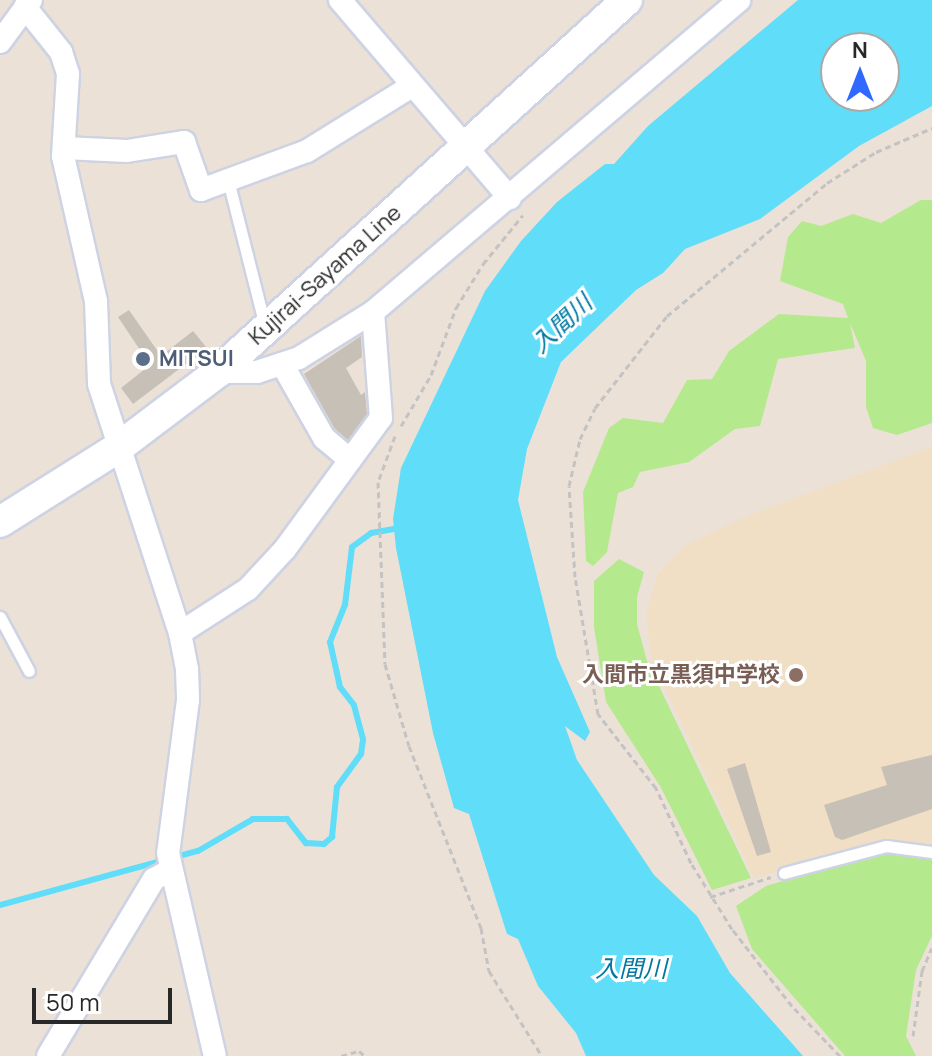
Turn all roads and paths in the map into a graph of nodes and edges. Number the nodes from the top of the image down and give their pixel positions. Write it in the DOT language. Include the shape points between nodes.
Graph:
graph roads {
  1 [pos="340,0"];
  2 [pos="627,0"];
  3 [pos="739,0"];
  4 [pos="28,4"];
  5 [pos="0,42"];
  6 [pos="412,86"];
  7 [pos="932,128"];
  8 [pos="64,148"];
  9 [pos="464,149"];
  10 [pos="228,180"];
  11 [pos="510,198"];
  12 [pos="373,312"];
  13 [pos="266,329"];
  14 [pos="282,364"];
  15 [pos="218,372"];
  16 [pos="119,447"];
  17 [pos="350,460"];
  18 [pos="0,522"];
  19 [pos="0,617"];
  20 [pos="180,633"];
  21 [pos="29,671"];
  22 [pos="932,852"];
  23 [pos="170,870"];
  24 [pos="784,873"];
  25 [pos="710,897"];
  26 [pos="932,948"];
  27 [pos="913,1036"];
  28 [pos="48,1056"];
  29 [pos="215,1056"];
  30 [pos="341,1056"];
  31 [pos="365,1056"];
  32 [pos="542,1056"];
  33 [pos="840,1056"];
  1 -- 6 [label="street"];
  2 -- 9 [label="main road, Kujirai-Sayama Line"];
  3 -- 11 [label="street"];
  4 -- 5 [label="street"];
  4 -- 8 [label="street" via="61,52 68,74"];
  6 -- 9 [label="street"];
  6 -- 10 [label="street" via="307,151"];
  7 -- 25 [label="path" via="876,152 827,183 701,286 640,345 595,408 580,439 568,511 592,693 606,729 656,788"];
  8 -- 10 [label="street" via="127,151 184,142 201,190"];
  8 -- 16 [label="street" via="96,301 99,384"];
  9 -- 11 [label="street"];
  9 -- 13 [label="main road, Kujirai-Sayama Line"];
  10 -- 13 [label="lane"];
  11 -- 12 [label="street"];
  11 -- 32 [label="path" via="525,219 476,275 456,308 431,375 387,450 378,482 385,664 409,746 465,882 489,971"];
  12 -- 14 [label="street"];
  12 -- 17 [label="street" via="383,409"];
  13 -- 15 [label="main road, Kujirai-Sayama Line"];
  14 -- 15 [label="street" via="257,372"];
  14 -- 17 [label="street" via="324,438"];
  15 -- 16 [label="main road, Kujirai-Sayama Line"];
  16 -- 18 [label="main road, Kujirai-Sayama Line"];
  16 -- 20 [label="street"];
  17 -- 20 [label="street" via="285,549 248,589"];
  19 -- 21 [label="lane"];
  20 -- 23 [label="street" via="188,700 169,824"];
  22 -- 24 [label="lane" via="886,846"];
  23 -- 28 [label="street" via="154,879"];
  23 -- 29 [label="street"];
  24 -- 25 [label="path"];
  25 -- 33 [label="path" via="792,1006"];
  26 -- 27 [label="path" via="922,971"];
  30 -- 31 [label="path" via="359,1051"];
}
